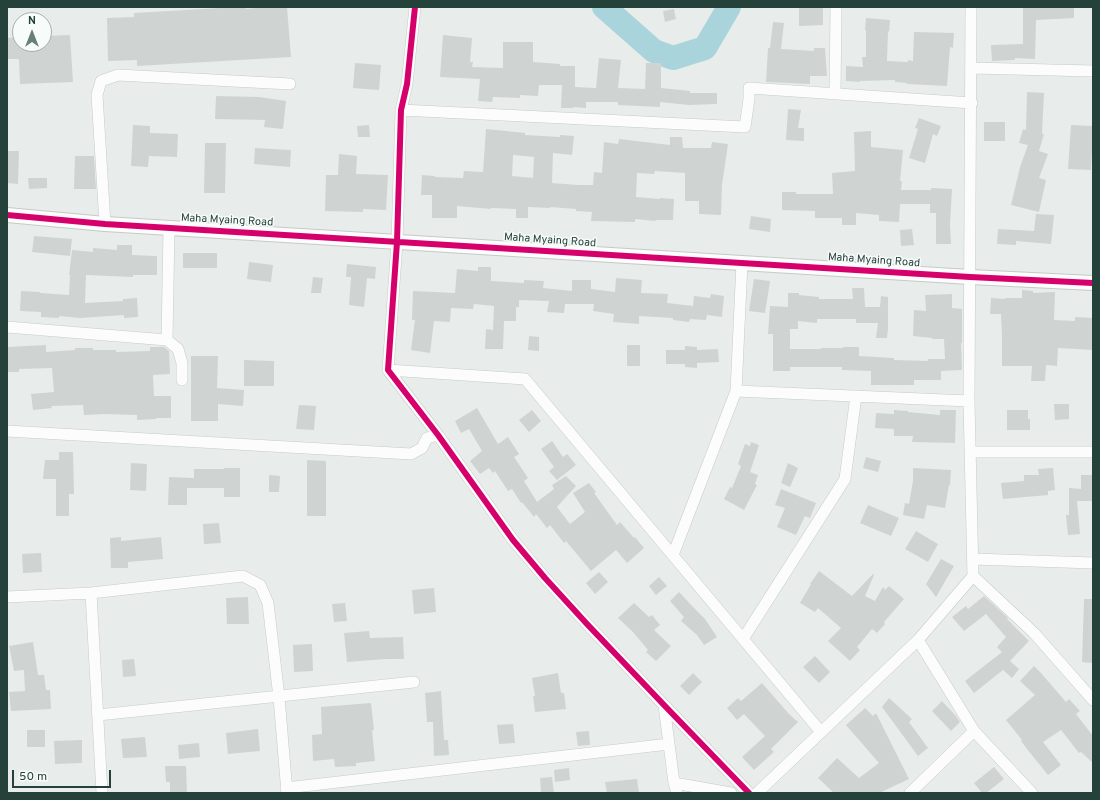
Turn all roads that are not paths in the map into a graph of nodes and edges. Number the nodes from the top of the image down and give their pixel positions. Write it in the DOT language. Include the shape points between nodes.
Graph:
graph roads {
  1 [pos="415,7"];
  2 [pos="836,7"];
  3 [pos="972,7"];
  4 [pos="972,68"];
  5 [pos="1093,71"];
  6 [pos="290,84"];
  7 [pos="835,94"];
  8 [pos="972,103"];
  9 [pos="401,110"];
  10 [pos="7,215"];
  11 [pos="105,224"];
  12 [pos="169,228"];
  13 [pos="397,242"];
  14 [pos="742,263"];
  15 [pos="970,277"];
  16 [pos="1093,283"];
  17 [pos="7,327"];
  18 [pos="167,340"];
  19 [pos="388,370"];
  20 [pos="182,380"];
  21 [pos="736,391"];
  22 [pos="856,396"];
  23 [pos="969,401"];
  24 [pos="7,431"];
  25 [pos="438,435"];
  26 [pos="971,452"];
  27 [pos="1093,452"];
  28 [pos="672,556"];
  29 [pos="973,559"];
  30 [pos="1093,563"];
  31 [pos="973,576"];
  32 [pos="91,593"];
  33 [pos="7,597"];
  34 [pos="743,639"];
  35 [pos="918,640"];
  36 [pos="414,682"];
  37 [pos="279,697"];
  38 [pos="1093,700"];
  39 [pos="664,705"];
  40 [pos="98,715"];
  41 [pos="974,731"];
  42 [pos="821,732"];
  43 [pos="669,744"];
  44 [pos="675,788"];
  45 [pos="287,790"];
  46 [pos="102,793"];
  47 [pos="731,793"];
  48 [pos="749,793"];
  49 [pos="757,793"];
  50 [pos="910,793"];
  51 [pos="1032,793"];
  1 -- 9 [label="street" via="407,84"];
  2 -- 7 [label="street"];
  3 -- 4 [label="street"];
  4 -- 5 [label="street"];
  4 -- 8 [label="street"];
  6 -- 11 [label="street" via="118,75 101,81 97,95"];
  7 -- 8 [label="street"];
  7 -- 9 [label="street" via="749,88 745,127"];
  8 -- 15 [label="street"];
  9 -- 13 [label="street"];
  10 -- 11 [label="street, Maha Myaing Road"];
  11 -- 12 [label="street, Maha Myaing Road"];
  12 -- 13 [label="street, Maha Myaing Road"];
  12 -- 18 [label="street"];
  13 -- 14 [label="street, Maha Myaing Road"];
  13 -- 19 [label="street"];
  14 -- 15 [label="street, Maha Myaing Road"];
  14 -- 21 [label="street"];
  15 -- 16 [label="street, Maha Myaing Road"];
  15 -- 23 [label="street"];
  17 -- 18 [label="street"];
  18 -- 20 [label="street" via="178,349 182,363"];
  19 -- 25 [label="street"];
  19 -- 28 [label="street" via="525,379"];
  21 -- 22 [label="street"];
  21 -- 28 [label="street"];
  22 -- 23 [label="street"];
  22 -- 34 [label="street" via="845,479"];
  23 -- 26 [label="street"];
  24 -- 25 [label="street" via="412,454 422,448 427,438"];
  25 -- 39 [label="street" via="513,540 550,584"];
  26 -- 27 [label="street"];
  26 -- 29 [label="street"];
  28 -- 34 [label="street"];
  29 -- 30 [label="street"];
  29 -- 31 [label="street"];
  31 -- 35 [label="street"];
  31 -- 38 [label="street" via="1034,633"];
  32 -- 33 [label="street"];
  32 -- 37 [label="street" via="243,576 260,585 268,603"];
  32 -- 40 [label="street"];
  34 -- 42 [label="street"];
  35 -- 41 [label="street"];
  35 -- 42 [label="street"];
  36 -- 37 [label="street"];
  37 -- 40 [label="street"];
  37 -- 45 [label="street"];
  39 -- 43 [label="street"];
  39 -- 48 [label="street"];
  40 -- 46 [label="street"];
  41 -- 50 [label="street"];
  41 -- 51 [label="street"];
  42 -- 49 [label="street"];
  43 -- 44 [label="street"];
  43 -- 45 [label="street"];
  44 -- 47 [label="street"];
}
